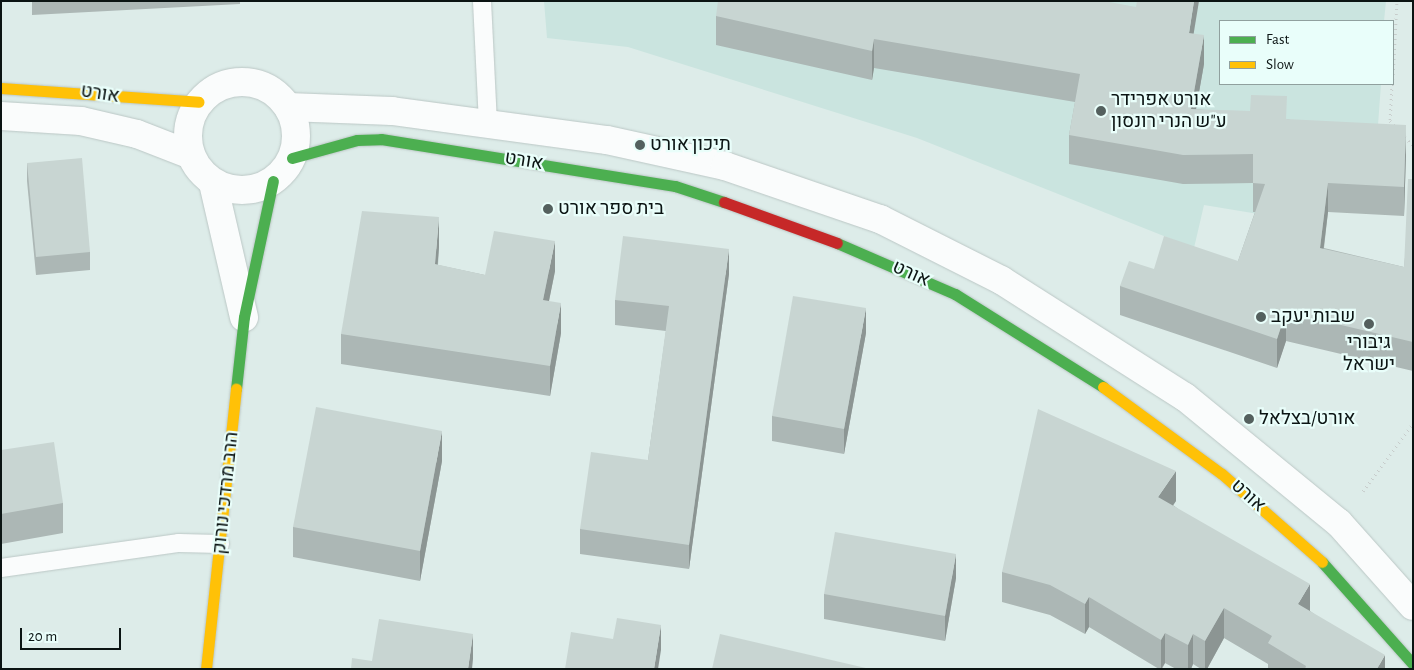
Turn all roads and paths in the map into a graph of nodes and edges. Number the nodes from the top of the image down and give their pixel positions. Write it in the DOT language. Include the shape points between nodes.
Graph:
graph roads {
  1 [pos="482,1"];
  2 [pos="1397,1"];
  3 [pos="1394,60"];
  4 [pos="1392,85"];
  5 [pos="1,88"];
  6 [pos="199,102"];
  7 [pos="288,107"];
  8 [pos="1,116"];
  9 [pos="488,123"];
  10 [pos="1413,146"];
  11 [pos="190,155"];
  12 [pos="292,158"];
  13 [pos="273,181"];
  14 [pos="213,183"];
  15 [pos="244,317"];
  16 [pos="1413,423"];
  17 [pos="1363,491"];
  18 [pos="220,544"];
  19 [pos="1,568"];
  20 [pos="1413,606"];
  21 [pos="1413,664"];
  22 [pos="206,669"];
  1 -- 9 [label="lane"];
  2 -- 3 [label="path"];
  4 -- 10 [label="path" via="1390,121"];
  5 -- 6 [label="street, אורט"];
  6 -- 7 [label="street" via="227,83 245,81 277,94"];
  6 -- 11 [label="street" via="187,137"];
  7 -- 9 [label="street, אורט" via="392,111"];
  7 -- 12 [label="street" via="296,131"];
  8 -- 11 [label="street, אורט" via="81,121 137,134"];
  9 -- 20 [label="street, אורט" via="607,140 725,166 880,220 945,250 1097,339 1242,440 1340,523"];
  11 -- 14 [label="street"];
  12 -- 13 [label="street"];
  12 -- 21 [label="street, אורט" via="357,140 381,139 675,186 796,225 947,291 1067,361 1222,474 1320,560"];
  13 -- 14 [label="street" via="243,191"];
  13 -- 15 [label="street, הרב מרדכי נורוק"];
  14 -- 15 [label="street, הרב מרדכי נורוק"];
  15 -- 18 [label="street, הרב מרדכי נורוק"];
  16 -- 17 [label="path"];
  18 -- 19 [label="lane" via="179,543"];
  18 -- 22 [label="street, הרב מרדכי נורוק"];
}
